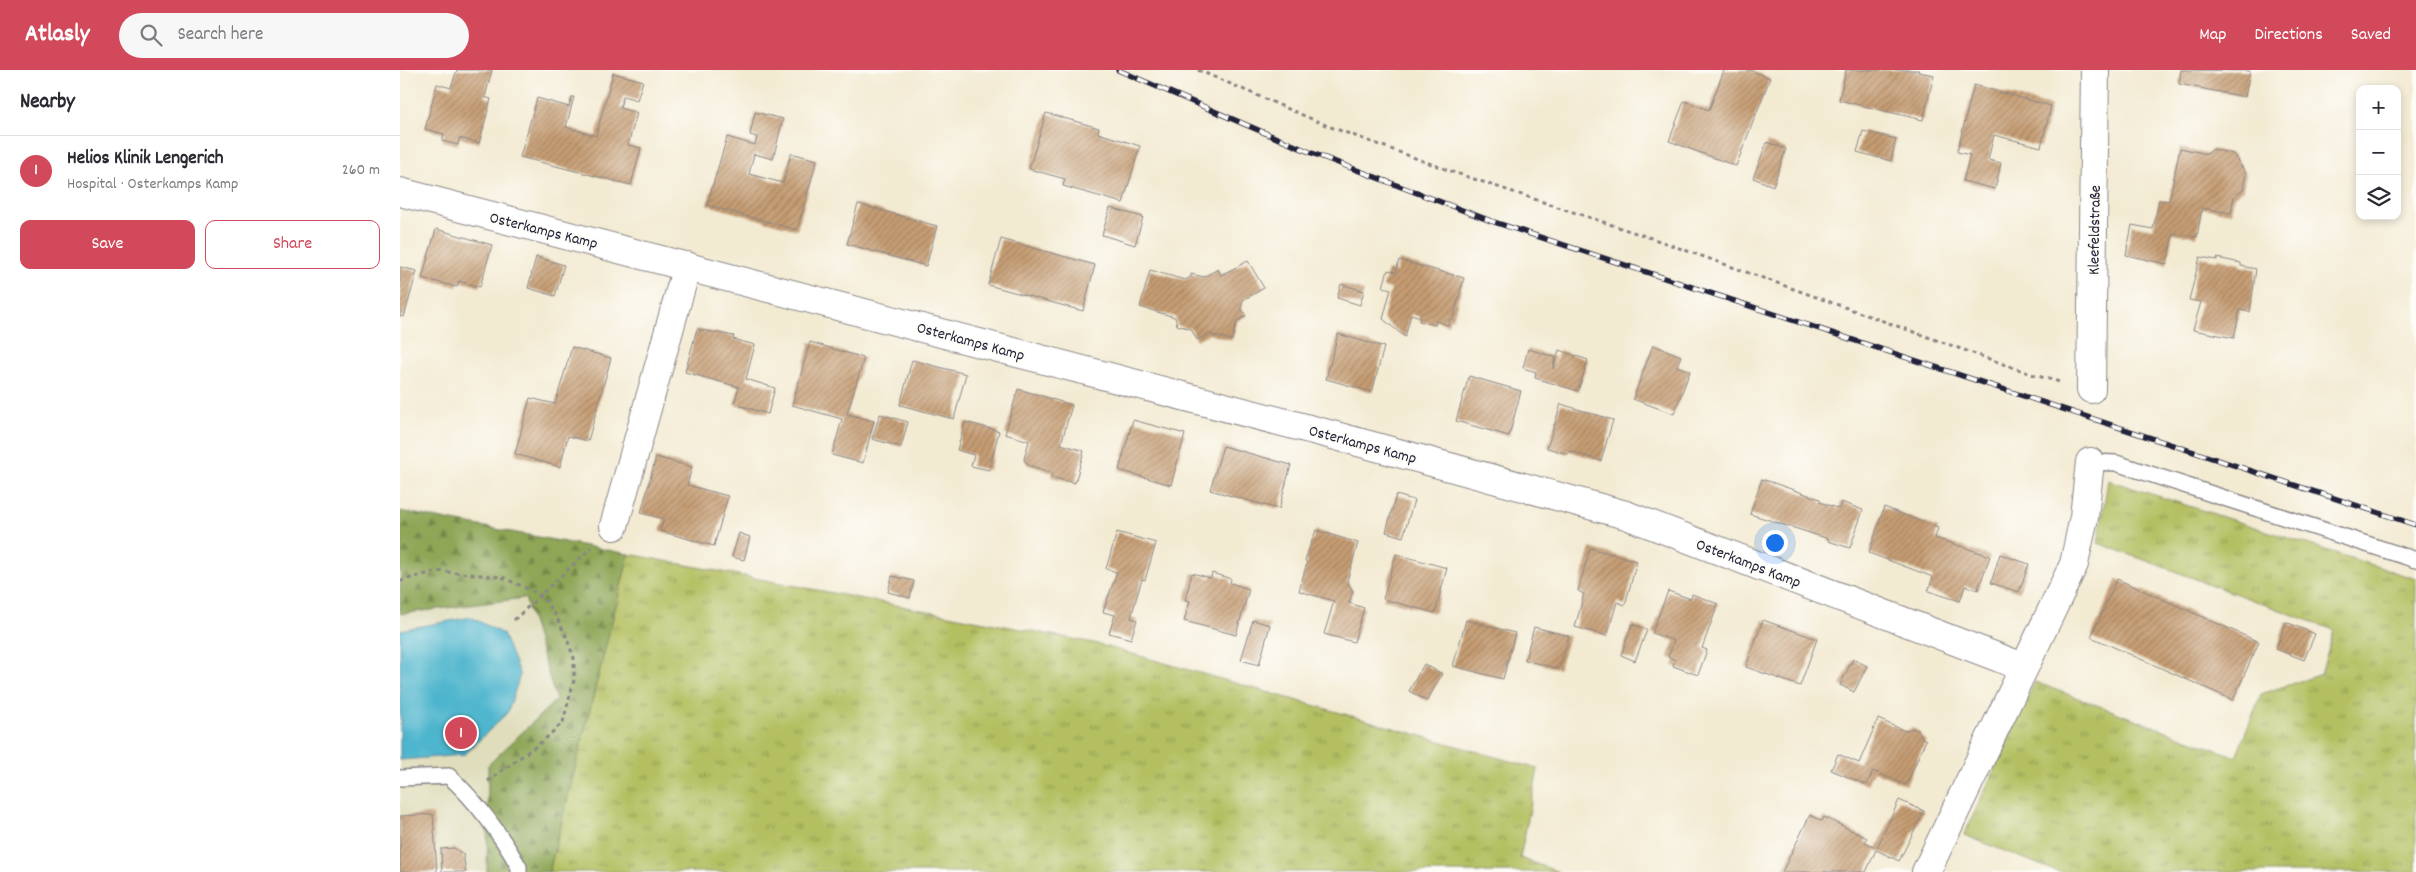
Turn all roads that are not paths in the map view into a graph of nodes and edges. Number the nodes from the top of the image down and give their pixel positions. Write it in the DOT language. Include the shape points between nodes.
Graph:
graph roads {
  1 [pos="2094,70"];
  2 [pos="400,192"];
  3 [pos="687,266"];
  4 [pos="2091,389"];
  5 [pos="2090,462"];
  6 [pos="614,526"];
  7 [pos="2416,560"];
  8 [pos="2023,667"];
  9 [pos="400,778"];
  10 [pos="519,872"];
  11 [pos="1926,872"];
  1 -- 4 [label="street, Kleefeldstraße"];
  2 -- 3 [label="street, Osterkamps Kamp"];
  3 -- 6 [label="street"];
  3 -- 8 [label="street, Osterkamps Kamp" via="1626,515"];
  5 -- 7 [label="lane" via="2116,463"];
  5 -- 8 [label="street" via="2084,517 2074,564"];
  8 -- 11 [label="street"];
  9 -- 10 [label="lane" via="449,776 470,795 501,835"];
}
